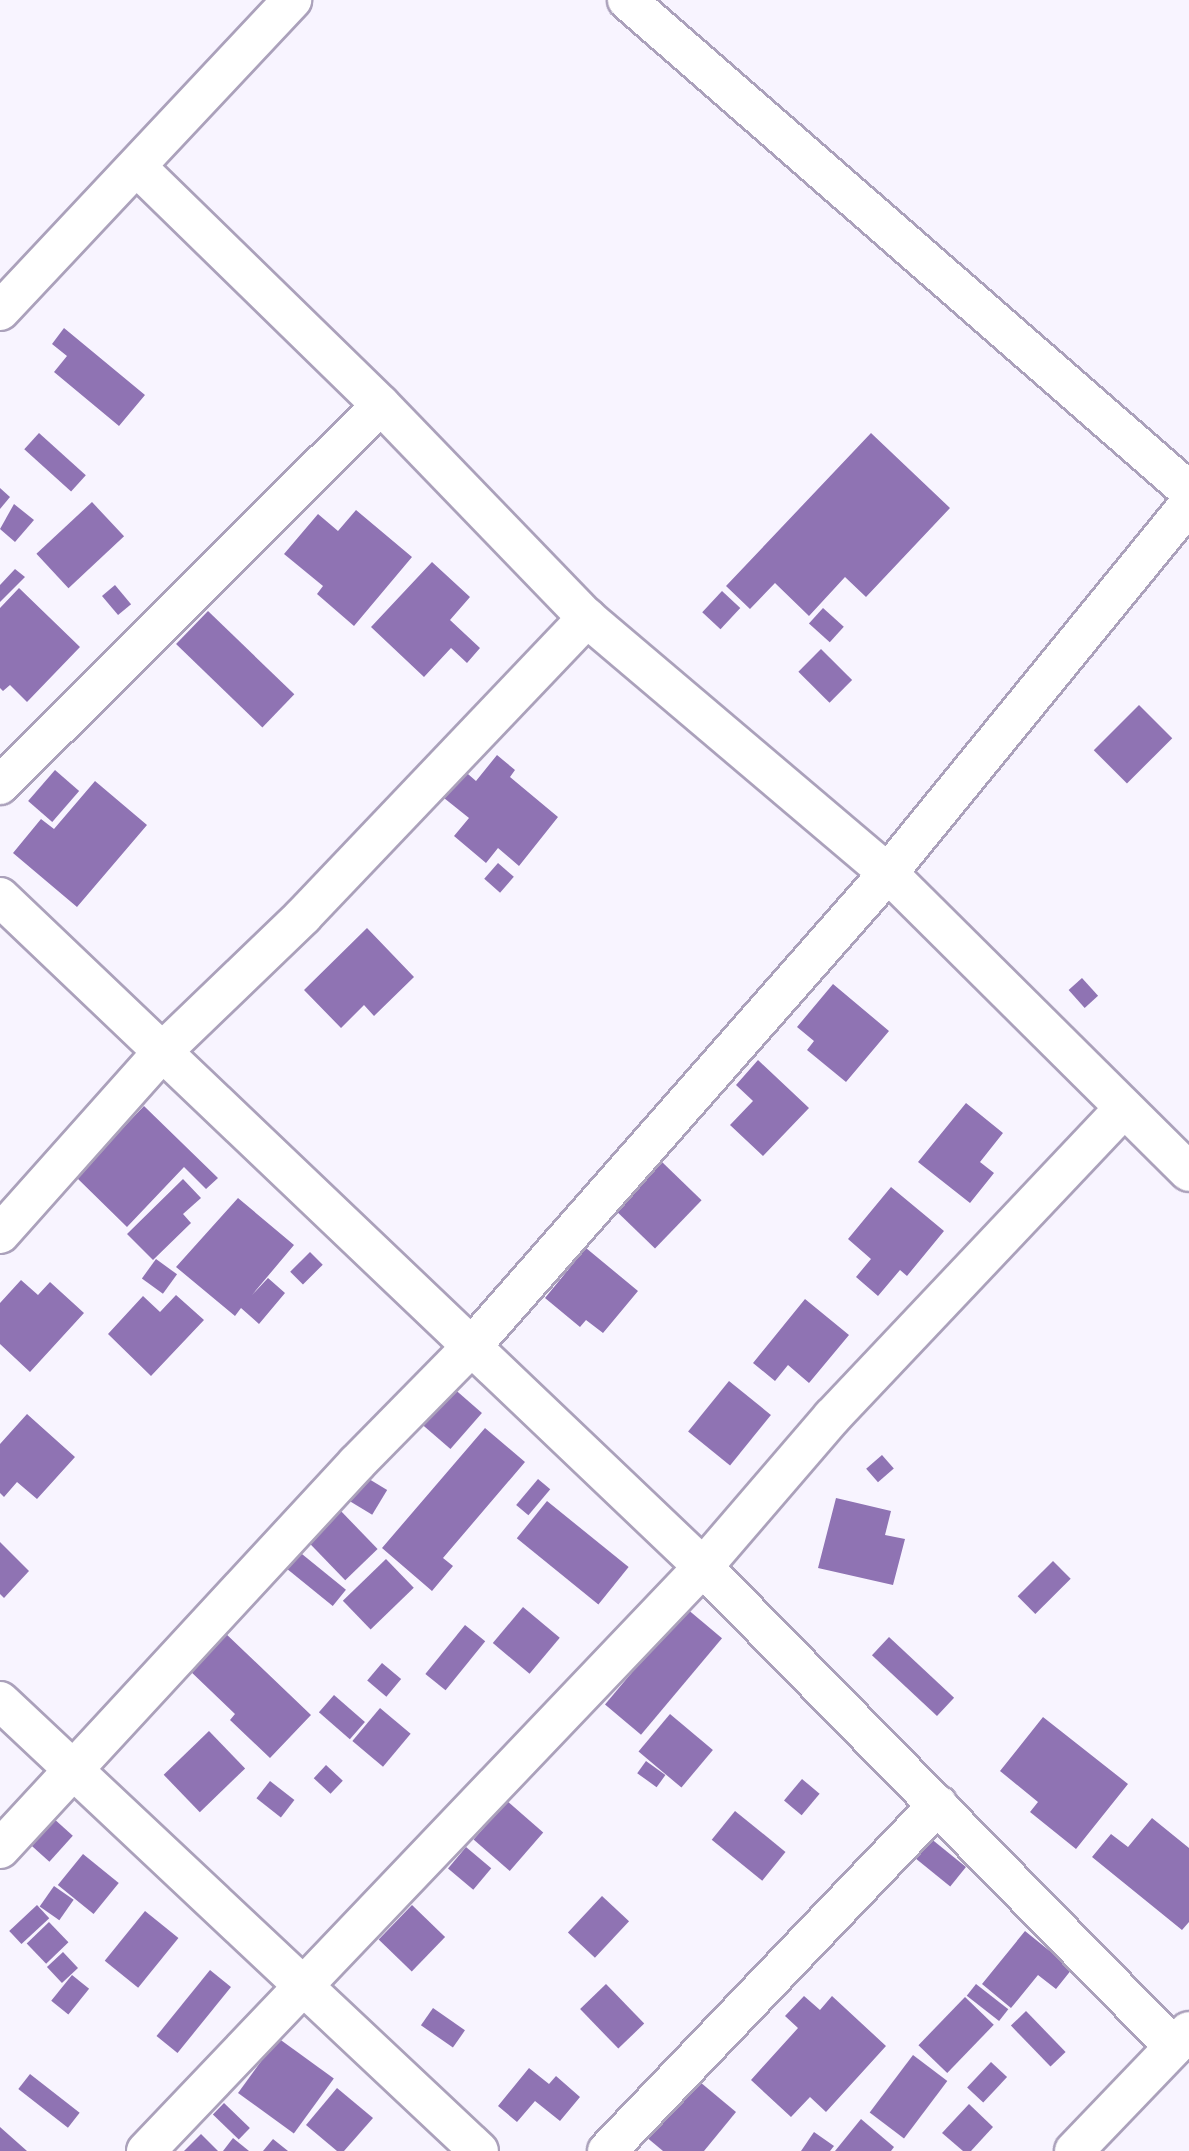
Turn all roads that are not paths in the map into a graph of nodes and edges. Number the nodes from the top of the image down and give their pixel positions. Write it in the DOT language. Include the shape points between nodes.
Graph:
graph roads {
  1 [pos="292,0"];
  2 [pos="627,0"];
  3 [pos="137,167"];
  4 [pos="0,311"];
  5 [pos="381,405"];
  6 [pos="1189,491"];
  7 [pos="1189,504"];
  8 [pos="587,618"];
  9 [pos="0,785"];
  10 [pos="888,873"];
  11 [pos="0,897"];
  12 [pos="165,1049"];
  13 [pos="1124,1108"];
  14 [pos="1189,1172"];
  15 [pos="0,1234"];
  16 [pos="472,1346"];
  17 [pos="703,1567"];
  18 [pos="0,1701"];
  19 [pos="72,1773"];
  20 [pos="938,1805"];
  21 [pos="0,1849"];
  22 [pos="307,1985"];
  23 [pos="1182,2039"];
  24 [pos="146,2151"];
  25 [pos="479,2151"];
  26 [pos="607,2151"];
  27 [pos="1074,2151"];
  1 -- 3 [label="street"];
  2 -- 6 [label="street"];
  3 -- 4 [label="street"];
  3 -- 5 [label="street"];
  5 -- 8 [label="street"];
  5 -- 9 [label="street"];
  7 -- 10 [label="street"];
  8 -- 10 [label="street"];
  8 -- 12 [label="street" via="313,905"];
  10 -- 13 [label="street"];
  10 -- 16 [label="street"];
  11 -- 12 [label="street"];
  12 -- 15 [label="street"];
  12 -- 16 [label="street"];
  13 -- 14 [label="street"];
  13 -- 17 [label="street" via="832,1417"];
  16 -- 17 [label="street"];
  16 -- 19 [label="street"];
  17 -- 20 [label="street"];
  17 -- 22 [label="street"];
  18 -- 19 [label="street"];
  19 -- 21 [label="street"];
  19 -- 22 [label="street"];
  20 -- 23 [label="street"];
  20 -- 26 [label="street"];
  22 -- 24 [label="street"];
  22 -- 25 [label="street"];
  23 -- 27 [label="street"];
}
